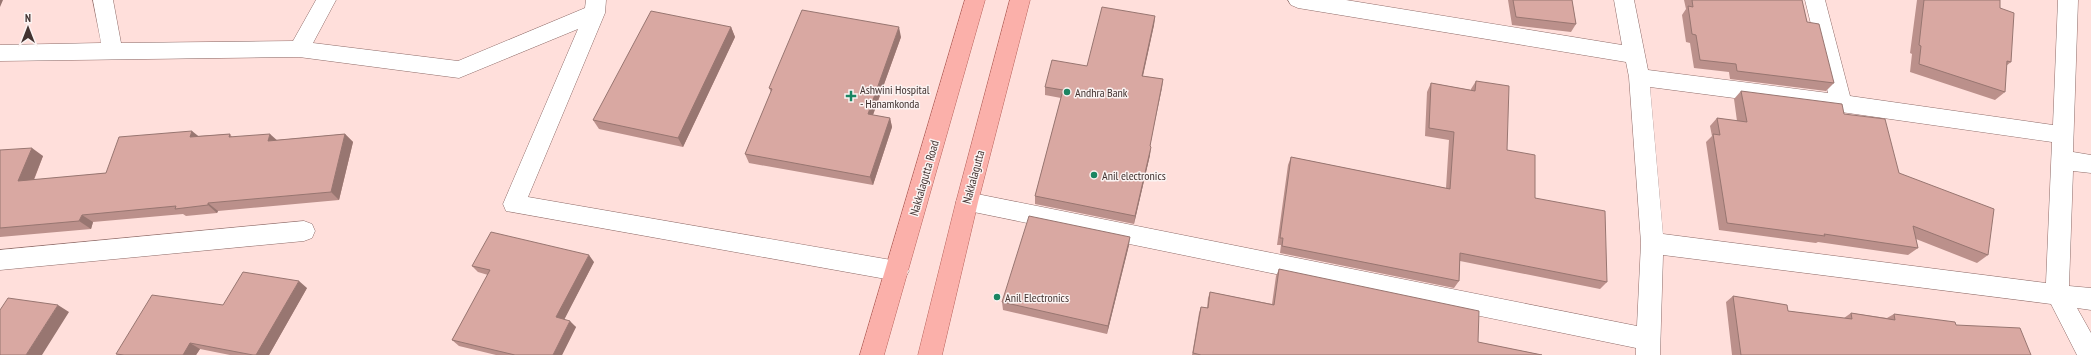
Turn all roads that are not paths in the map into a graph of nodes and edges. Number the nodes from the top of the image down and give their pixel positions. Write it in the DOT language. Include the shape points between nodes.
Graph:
graph roads {
  1 [pos="103,0"];
  2 [pos="326,0"];
  3 [pos="975,0"];
  4 [pos="1020,0"];
  5 [pos="1298,0"];
  6 [pos="1624,0"];
  7 [pos="1816,0"];
  8 [pos="2068,0"];
  9 [pos="595,6"];
  10 [pos="299,49"];
  11 [pos="112,50"];
  12 [pos="0,53"];
  13 [pos="1635,55"];
  14 [pos="1639,77"];
  15 [pos="1841,103"];
  16 [pos="2064,135"];
  17 [pos="2062,160"];
  18 [pos="2091,164"];
  19 [pos="966,202"];
  20 [pos="304,231"];
  21 [pos="1652,243"];
  22 [pos="0,260"];
  23 [pos="897,271"];
  24 [pos="2057,294"];
  25 [pos="2091,299"];
  26 [pos="1648,347"];
  27 [pos="872,355"];
  28 [pos="930,355"];
  29 [pos="2090,355"];
  1 -- 11 [label="street"];
  2 -- 10 [label="street"];
  3 -- 23 [label="main road, Nakkalagutta Road"];
  4 -- 19 [label="main road, Nakkalagutta"];
  5 -- 13 [label="street"];
  6 -- 13 [label="street"];
  7 -- 15 [label="street"];
  8 -- 16 [label="street"];
  9 -- 10 [label="street" via="458,70"];
  9 -- 23 [label="street" via="514,204"];
  10 -- 11 [label="street"];
  11 -- 12 [label="street"];
  13 -- 14 [label="street"];
  14 -- 15 [label="street"];
  14 -- 21 [label="street"];
  15 -- 16 [label="street"];
  16 -- 17 [label="street"];
  17 -- 18 [label="street"];
  17 -- 24 [label="street"];
  19 -- 26 [label="street"];
  19 -- 28 [label="main road, Nakkalagutta"];
  20 -- 22 [label="street"];
  21 -- 24 [label="street"];
  21 -- 26 [label="street"];
  23 -- 27 [label="main road, Nakkalagutta Road"];
  24 -- 25 [label="street"];
  24 -- 29 [label="street"];
}
